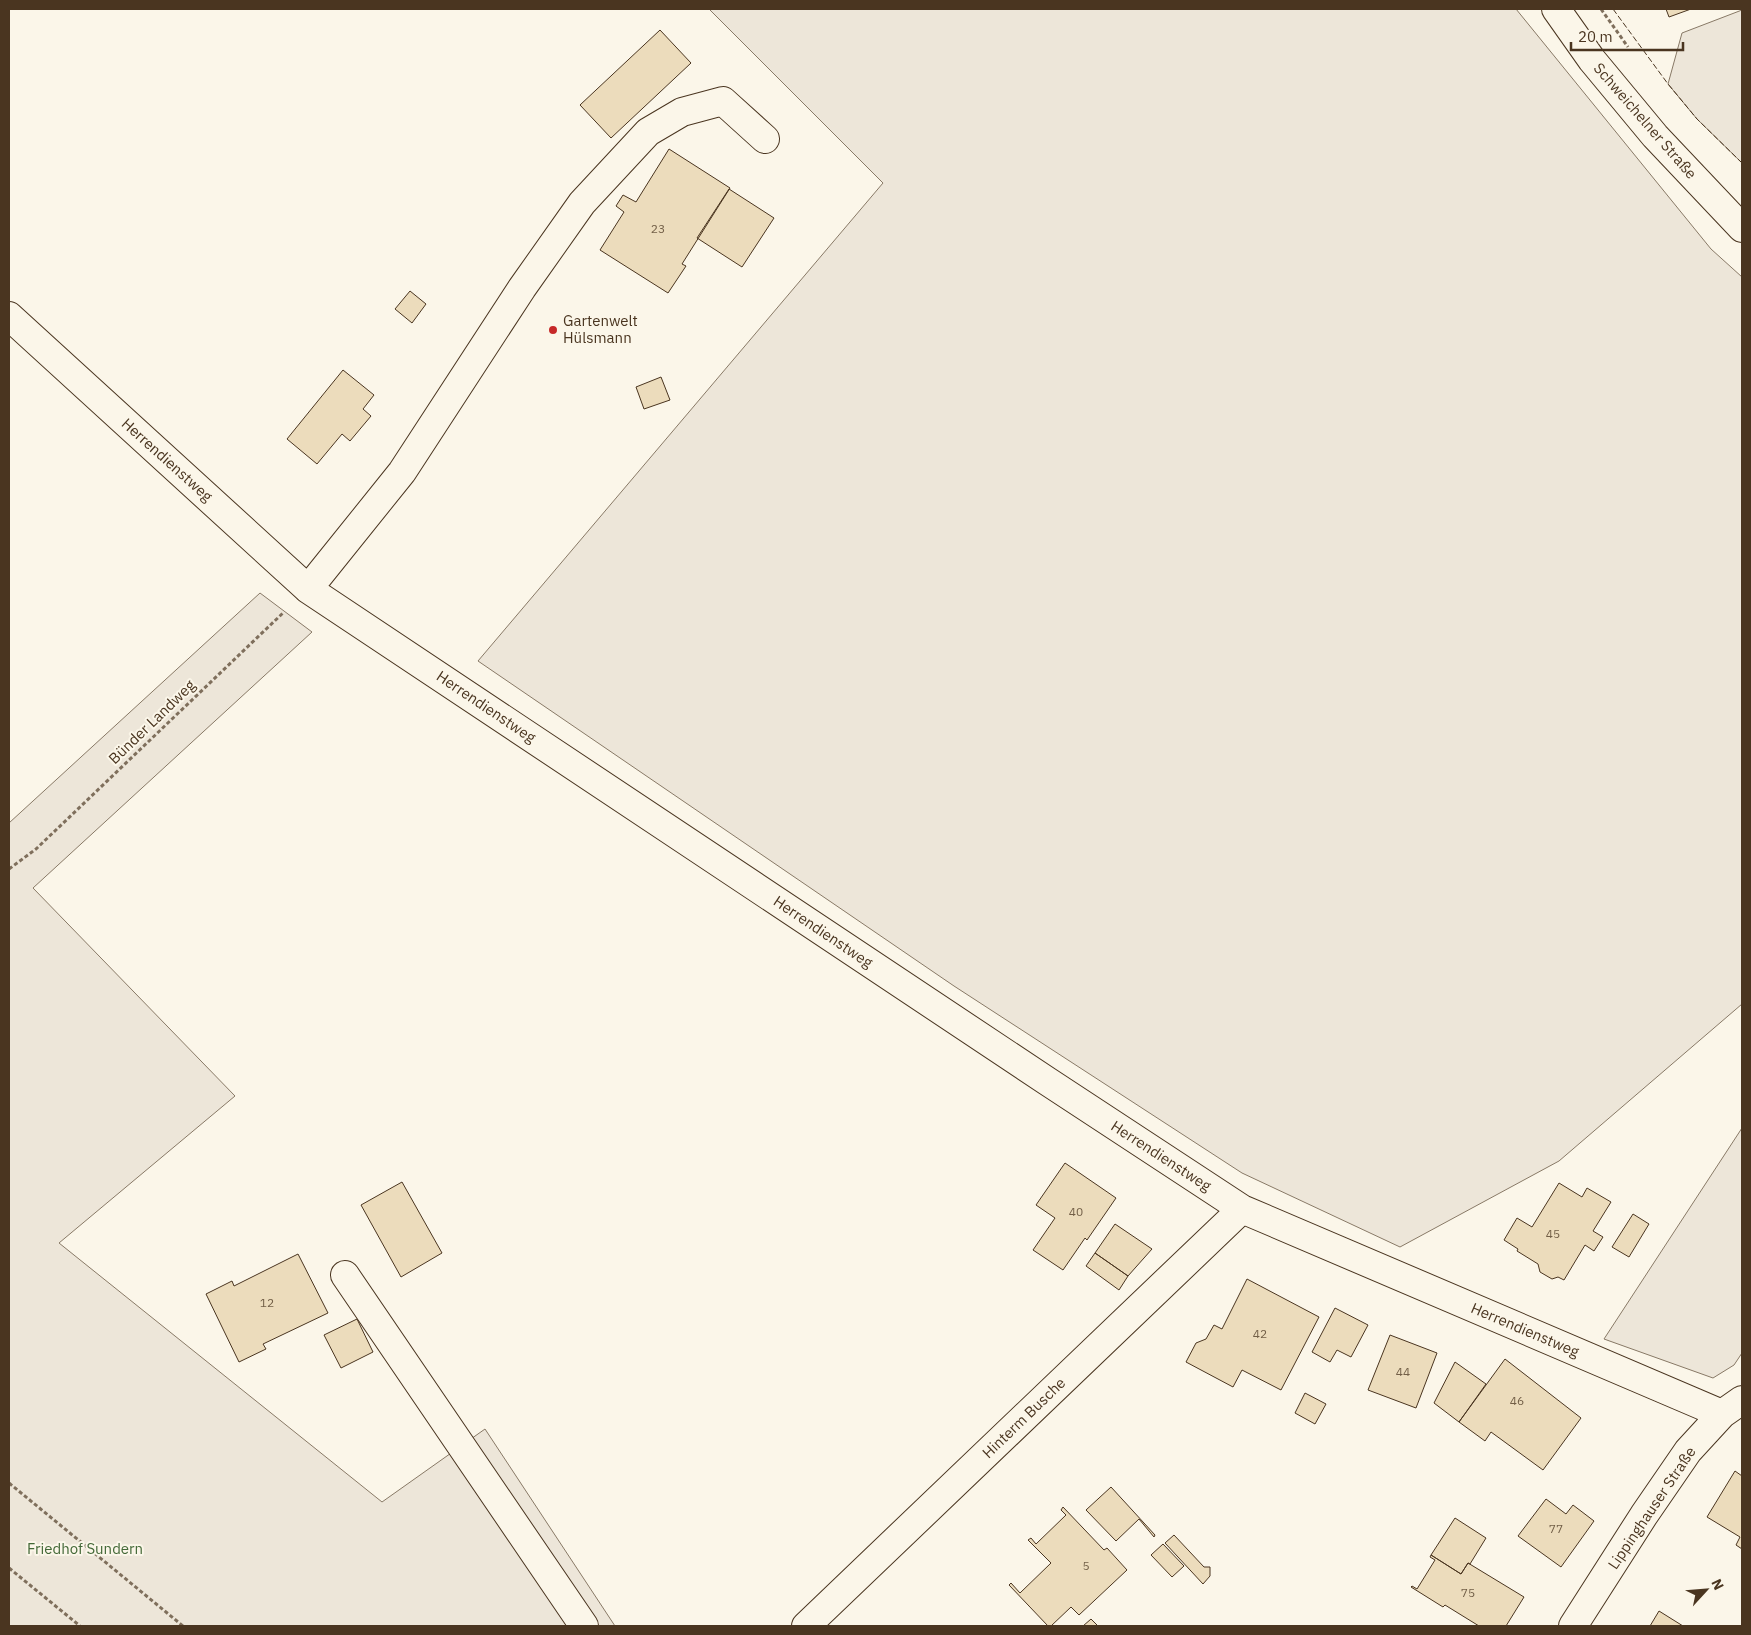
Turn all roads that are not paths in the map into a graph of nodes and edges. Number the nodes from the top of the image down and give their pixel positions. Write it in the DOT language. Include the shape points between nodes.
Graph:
graph roads {
  1 [pos="1556,9"];
  2 [pos="765,139"];
  3 [pos="1742,228"];
  4 [pos="9,316"];
  5 [pos="308,589"];
  6 [pos="1242,1209"];
  7 [pos="345,1275"];
  8 [pos="1737,1404"];
  9 [pos="584,1626"];
  10 [pos="806,1626"];
  11 [pos="1574,1626"];
  1 -- 3 [label="street, Schweichelner Straße" via="1592,60 1649,129"];
  2 -- 5 [label="street" via="723,101 682,112 648,132 582,203 522,288 402,472"];
  4 -- 5 [label="street, Herrendienstweg"];
  5 -- 6 [label="street, Herrendienstweg"];
  6 -- 8 [label="street, Herrendienstweg"];
  6 -- 10 [label="street, Hinterm Busche"];
  7 -- 9 [label="street"];
  8 -- 11 [label="street, Lippinghauser Straße" via="1688,1451"];
}
